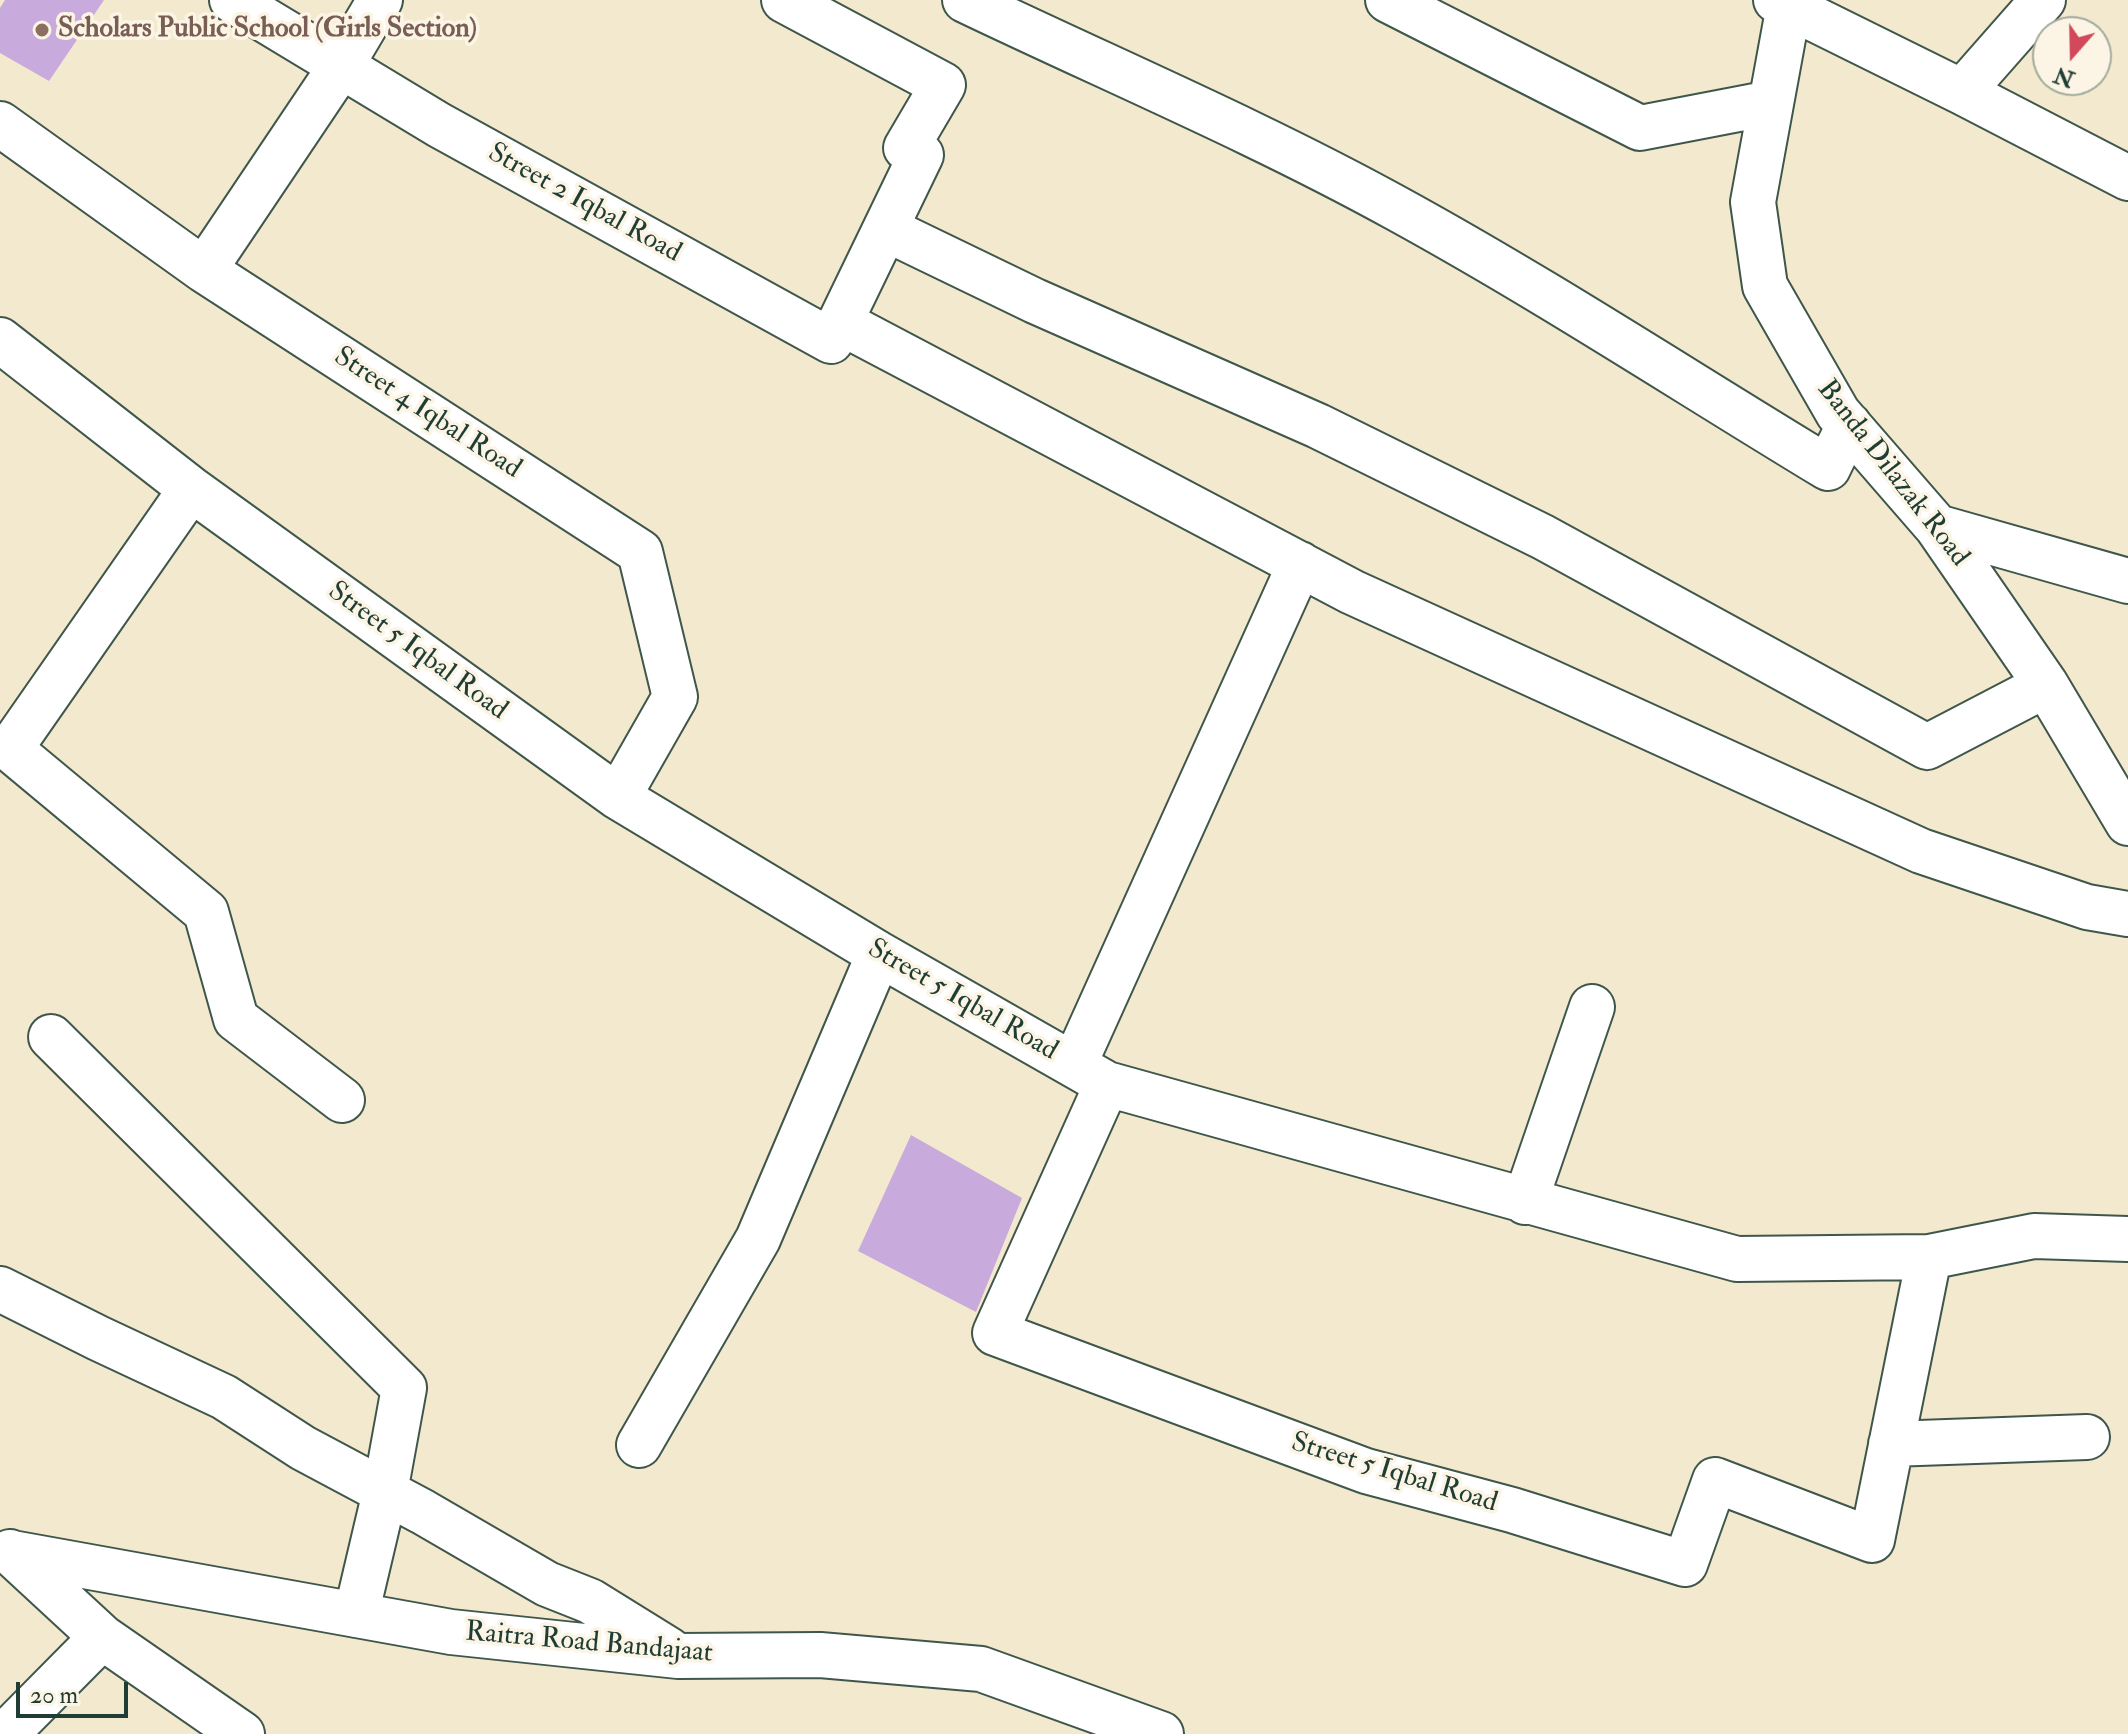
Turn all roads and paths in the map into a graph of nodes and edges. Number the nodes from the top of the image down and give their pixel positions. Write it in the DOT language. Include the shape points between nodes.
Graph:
graph roads {
  1 [pos="232,0"];
  2 [pos="380,0"];
  3 [pos="784,0"];
  4 [pos="965,0"];
  5 [pos="1388,0"];
  6 [pos="2043,0"];
  7 [pos="1785,1"];
  8 [pos="341,66"];
  9 [pos="1962,92"];
  10 [pos="1770,103"];
  11 [pos="0,124"];
  12 [pos="2128,178"];
  13 [pos="886,229"];
  14 [pos="204,270"];
  15 [pos="840,322"];
  16 [pos="0,340"];
  17 [pos="1849,425"];
  18 [pos="191,489"];
  19 [pos="1937,527"];
  20 [pos="1300,564"];
  21 [pos="2128,581"];
  22 [pos="2046,685"];
  23 [pos="618,797"];
  24 [pos="2128,823"];
  25 [pos="2128,914"];
  26 [pos="879,954"];
  27 [pos="1592,1007"];
  28 [pos="51,1037"];
  29 [pos="1090,1075"];
  30 [pos="342,1100"];
  31 [pos="1525,1202"];
  32 [pos="2128,1239"];
  33 [pos="1929,1257"];
  34 [pos="0,1289"];
  35 [pos="2087,1437"];
  36 [pos="1891,1444"];
  37 [pos="639,1445"];
  38 [pos="385,1492"];
  39 [pos="6,1551"];
  40 [pos="356,1615"];
  41 [pos="102,1637"];
  42 [pos="678,1656"];
  43 [pos="237,1733"];
  44 [pos="6,1734"];
  45 [pos="1161,1734"];
  1 -- 8 [label="street, Street 2 Iqbal Road"];
  2 -- 8 [label="street"];
  3 -- 13 [label="street" via="943,85 906,148 921,155"];
  4 -- 17 [label="street" via="1190,103 1395,207 1570,307 1828,468"];
  5 -- 10 [label="street" via="1640,128"];
  6 -- 9 [label="street"];
  7 -- 9 [label="street"];
  7 -- 10 [label="street, Banda Dilazak Road"];
  8 -- 14 [label="street"];
  8 -- 15 [label="street, Street 2 Iqbal Road" via="831,341"];
  9 -- 12 [label="street"];
  10 -- 17 [label="street, Banda Dilazak Road" via="1753,202 1765,286"];
  11 -- 14 [label="street, Street 4 Iqbal Road"];
  13 -- 15 [label="street"];
  13 -- 22 [label="street" via="1318,426 1515,523 1927,747"];
  14 -- 23 [label="street, Street 4 Iqbal Road" via="640,552 675,697"];
  15 -- 20 [label="street"];
  16 -- 18 [label="street, Street 5 Iqbal Road"];
  17 -- 19 [label="street, Banda Dilazak Road"];
  18 -- 23 [label="street, Street 5 Iqbal Road"];
  18 -- 30 [label="street" via="10,749 206,912 236,1019"];
  19 -- 21 [label="street"];
  19 -- 22 [label="street, Banda Dilazak Road"];
  20 -- 25 [label="street" via="1921,851 2087,907"];
  20 -- 29 [label="street"];
  22 -- 24 [label="street, Banda Dilazak Road"];
  23 -- 26 [label="street, Street 5 Iqbal Road"];
  26 -- 29 [label="street, Street 5 Iqbal Road"];
  26 -- 37 [label="street" via="758,1239"];
  27 -- 31 [label="street"];
  28 -- 38 [label="street" via="404,1388"];
  29 -- 31 [label="street"];
  29 -- 36 [label="street, Street 5 Iqbal Road" via="995,1333 1366,1471 1685,1564 1715,1480 1872,1540"];
  31 -- 33 [label="street" via="1737,1259"];
  32 -- 33 [label="street" via="2034,1236"];
  33 -- 36 [label="street"];
  34 -- 38 [label="street" via="224,1397"];
  35 -- 36 [label="street"];
  38 -- 40 [label="street"];
  38 -- 42 [label="street" via="547,1584 590,1601"];
  39 -- 40 [label="street, Raitra Road Bandajaat"];
  39 -- 41 [label="street"];
  40 -- 42 [label="street, Raitra Road Bandajaat" via="451,1632"];
  41 -- 43 [label="street"];
  41 -- 44 [label="street"];
  42 -- 45 [label="street, Raitra Road Bandajaat" via="820,1655 981,1669"];
}
